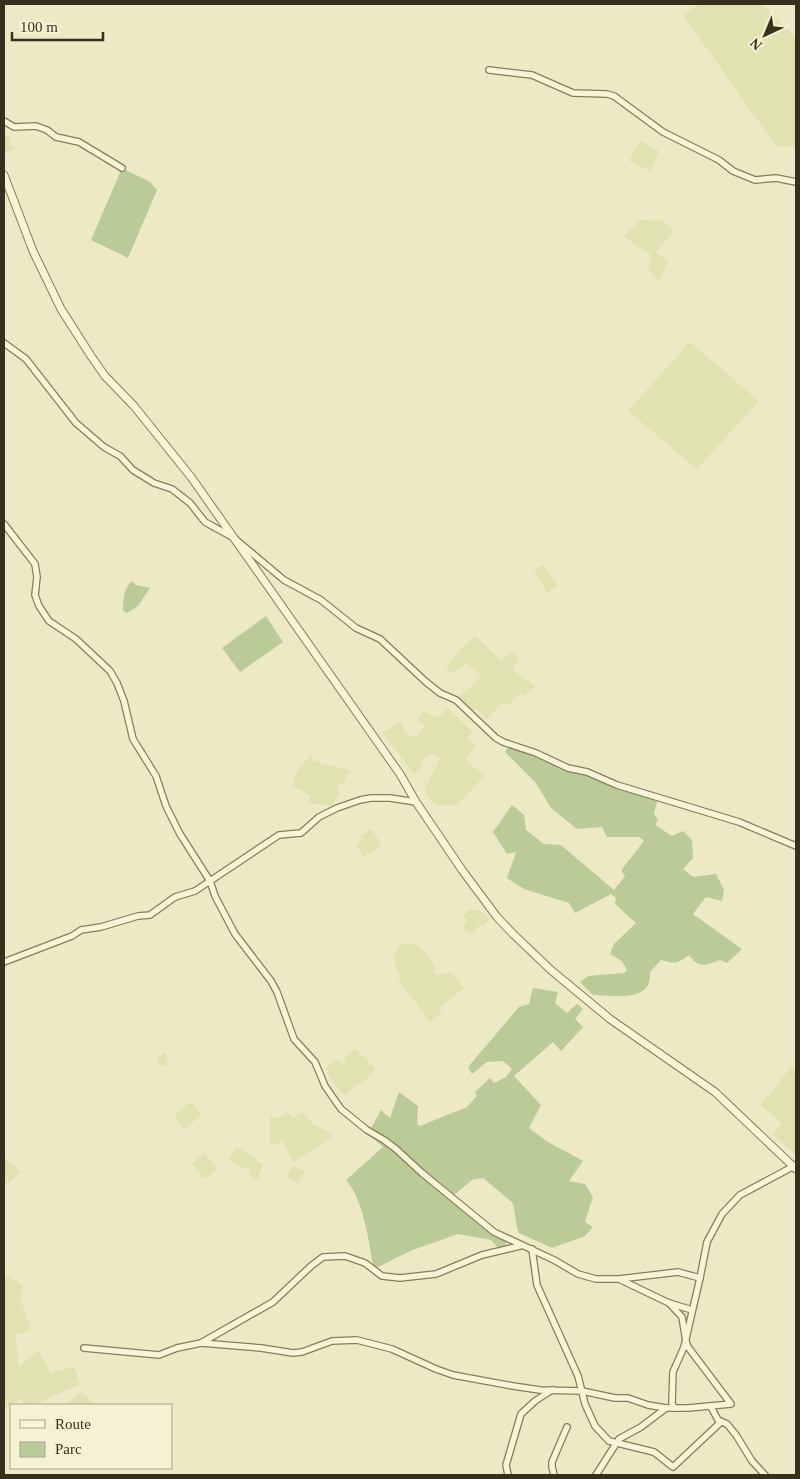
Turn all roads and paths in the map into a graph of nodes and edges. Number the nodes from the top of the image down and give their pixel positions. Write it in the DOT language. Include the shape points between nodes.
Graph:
graph roads {
  1 [pos="488,70"];
  2 [pos="4,122"];
  3 [pos="122,168"];
  4 [pos="4,175"];
  5 [pos="796,182"];
  6 [pos="4,343"];
  7 [pos="4,524"];
  8 [pos="234,538"];
  9 [pos="416,802"];
  10 [pos="796,846"];
  11 [pos="210,882"];
  12 [pos="4,962"];
  13 [pos="795,1166"];
  14 [pos="522,1246"];
  15 [pos="532,1249"];
  16 [pos="700,1278"];
  17 [pos="619,1279"];
  18 [pos="669,1303"];
  19 [pos="692,1310"];
  20 [pos="686,1341"];
  21 [pos="201,1343"];
  22 [pos="84,1348"];
  23 [pos="554,1389"];
  24 [pos="582,1391"];
  25 [pos="711,1406"];
  26 [pos="666,1408"];
  27 [pos="674,1408"];
  28 [pos="721,1422"];
  29 [pos="567,1427"];
  30 [pos="615,1443"];
  31 [pos="508,1475"];
  32 [pos="554,1475"];
  33 [pos="596,1475"];
  34 [pos="765,1475"];
  1 -- 5 [label="street" via="532,75 573,93 614,96 663,132 719,160 732,171 755,180 776,178"];
  2 -- 3 [label="street" via="14,127 36,126 56,137 79,142"];
  4 -- 8 [label="street" via="61,309 105,376 134,406 191,477"];
  6 -- 8 [label="street" via="26,359 82,429 134,470 154,483 172,489 190,503 205,522"];
  7 -- 11 [label="street" via="35,564 36,595 49,621 76,639 118,683 133,739 156,776 180,834"];
  8 -- 9 [label="street" via="400,774"];
  8 -- 10 [label="street" via="284,580 322,600 356,628 380,639 426,682 456,700 503,742 632,790 739,822"];
  9 -- 11 [label="street" via="372,798 337,808 319,817 301,833 279,835"];
  9 -- 13 [label="street" via="497,917 524,945 610,1019 715,1092"];
  11 -- 12 [label="street" via="175,897 150,915 81,930"];
  11 -- 14 [label="street" via="232,928 277,992 294,1039 315,1062 325,1086 341,1109 396,1149 488,1229"];
  13 -- 16 [label="street" via="740,1196 722,1214 707,1242"];
  14 -- 15 [label="street"];
  14 -- 21 [label="street" via="482,1255 436,1274 400,1278 382,1276 365,1263 344,1256 324,1257 273,1302"];
  15 -- 17 [label="street" via="586,1277"];
  15 -- 24 [label="street" via="537,1285"];
  16 -- 17 [label="street" via="678,1272"];
  16 -- 19 [label="street"];
  17 -- 18 [label="street"];
  18 -- 19 [label="street"];
  18 -- 20 [label="street" via="682,1317"];
  19 -- 20 [label="street"];
  20 -- 25 [label="street" via="731,1404"];
  20 -- 27 [label="street" via="673,1372"];
  21 -- 22 [label="street" via="159,1355"];
  21 -- 23 [label="street" via="302,1352 332,1341 357,1340 392,1349 454,1375 540,1390"];
  23 -- 24 [label="street"];
  23 -- 31 [label="street" via="534,1401 521,1414 506,1465"];
  24 -- 26 [label="street"];
  24 -- 30 [label="street" via="595,1426"];
  25 -- 27 [label="street"];
  25 -- 28 [label="street"];
  26 -- 27 [label="street"];
  26 -- 30 [label="street"];
  28 -- 30 [label="street" via="673,1467 654,1452"];
  28 -- 34 [label="street" via="727,1424"];
  29 -- 32 [label="street" via="552,1462"];
  30 -- 33 [label="street"];
}
